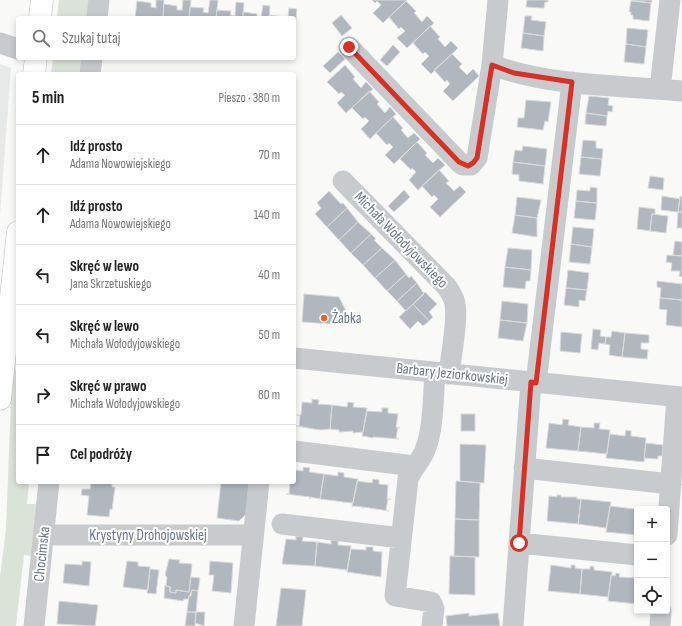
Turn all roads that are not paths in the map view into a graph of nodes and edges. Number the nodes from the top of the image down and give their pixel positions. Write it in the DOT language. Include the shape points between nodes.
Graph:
graph roads {
  1 [pos="42,0"];
  2 [pos="99,0"];
  3 [pos="498,0"];
  4 [pos="670,0"];
  5 [pos="40,16"];
  6 [pos="97,16"];
  7 [pos="0,43"];
  8 [pos="349,47"];
  9 [pos="16,48"];
  10 [pos="36,60"];
  11 [pos="92,60"];
  12 [pos="492,65"];
  13 [pos="34,72"];
  14 [pos="90,72"];
  15 [pos="572,82"];
  16 [pos="660,89"];
  17 [pos="682,91"];
  18 [pos="343,180"];
  19 [pos="16,271"];
  20 [pos="14,310"];
  21 [pos="11,353"];
  22 [pos="296,358"];
  23 [pos="442,373"];
  24 [pos="533,382"];
  25 [pos="679,397"];
  26 [pos="0,399"];
  27 [pos="296,451"];
  28 [pos="414,466"];
  29 [pos="524,468"];
  30 [pos="49,484"];
  31 [pos="259,484"];
  32 [pos="671,484"];
  33 [pos="669,506"];
  34 [pos="282,524"];
  35 [pos="44,535"];
  36 [pos="253,535"];
  37 [pos="402,538"];
  38 [pos="519,543"];
  39 [pos="634,555"];
  40 [pos="661,614"];
  41 [pos="34,626"];
  42 [pos="244,626"];
  43 [pos="432,626"];
  44 [pos="513,626"];
  45 [pos="660,626"];
  1 -- 5 [label="main road"];
  2 -- 6 [label="street"];
  3 -- 12 [label="street"];
  4 -- 16 [label="street"];
  7 -- 9 [label="street"];
  8 -- 12 [label="street" via="459,162 468,166 477,158"];
  10 -- 13 [label="main road"];
  11 -- 14 [label="street"];
  12 -- 15 [label="street" via="514,73"];
  15 -- 16 [label="street"];
  15 -- 24 [label="street"];
  16 -- 17 [label="street"];
  18 -- 23 [label="street, Michała Wołodyjowskiego" via="453,296 455,317"];
  19 -- 20 [label="main road"];
  20 -- 21 [label="main road"];
  21 -- 26 [label="main road"];
  22 -- 23 [label="street, Barbary Jeziorkowskiej"];
  23 -- 24 [label="street, Barbary Jeziorkowskiej"];
  23 -- 28 [label="street, Michała Wołodyjowskiego" via="425,450"];
  24 -- 25 [label="street, Barbary Jeziorkowskiej"];
  24 -- 29 [label="street"];
  25 -- 32 [label="street"];
  27 -- 28 [label="street"];
  28 -- 37 [label="street, Michała Wołodyjowskiego" via="408,479"];
  29 -- 32 [label="street"];
  29 -- 38 [label="street"];
  30 -- 35 [label="street, Chocimska"];
  31 -- 36 [label="street"];
  32 -- 33 [label="street"];
  34 -- 37 [label="street"];
  35 -- 36 [label="street, Krystyny Drohojowskiej"];
  35 -- 41 [label="street, Chocimska"];
  36 -- 42 [label="street"];
  37 -- 43 [label="street, Michała Wołodyjowskiego" via="395,596 430,602 434,609"];
  38 -- 39 [label="street"];
  38 -- 44 [label="street"];
  40 -- 45 [label="street"];
}
